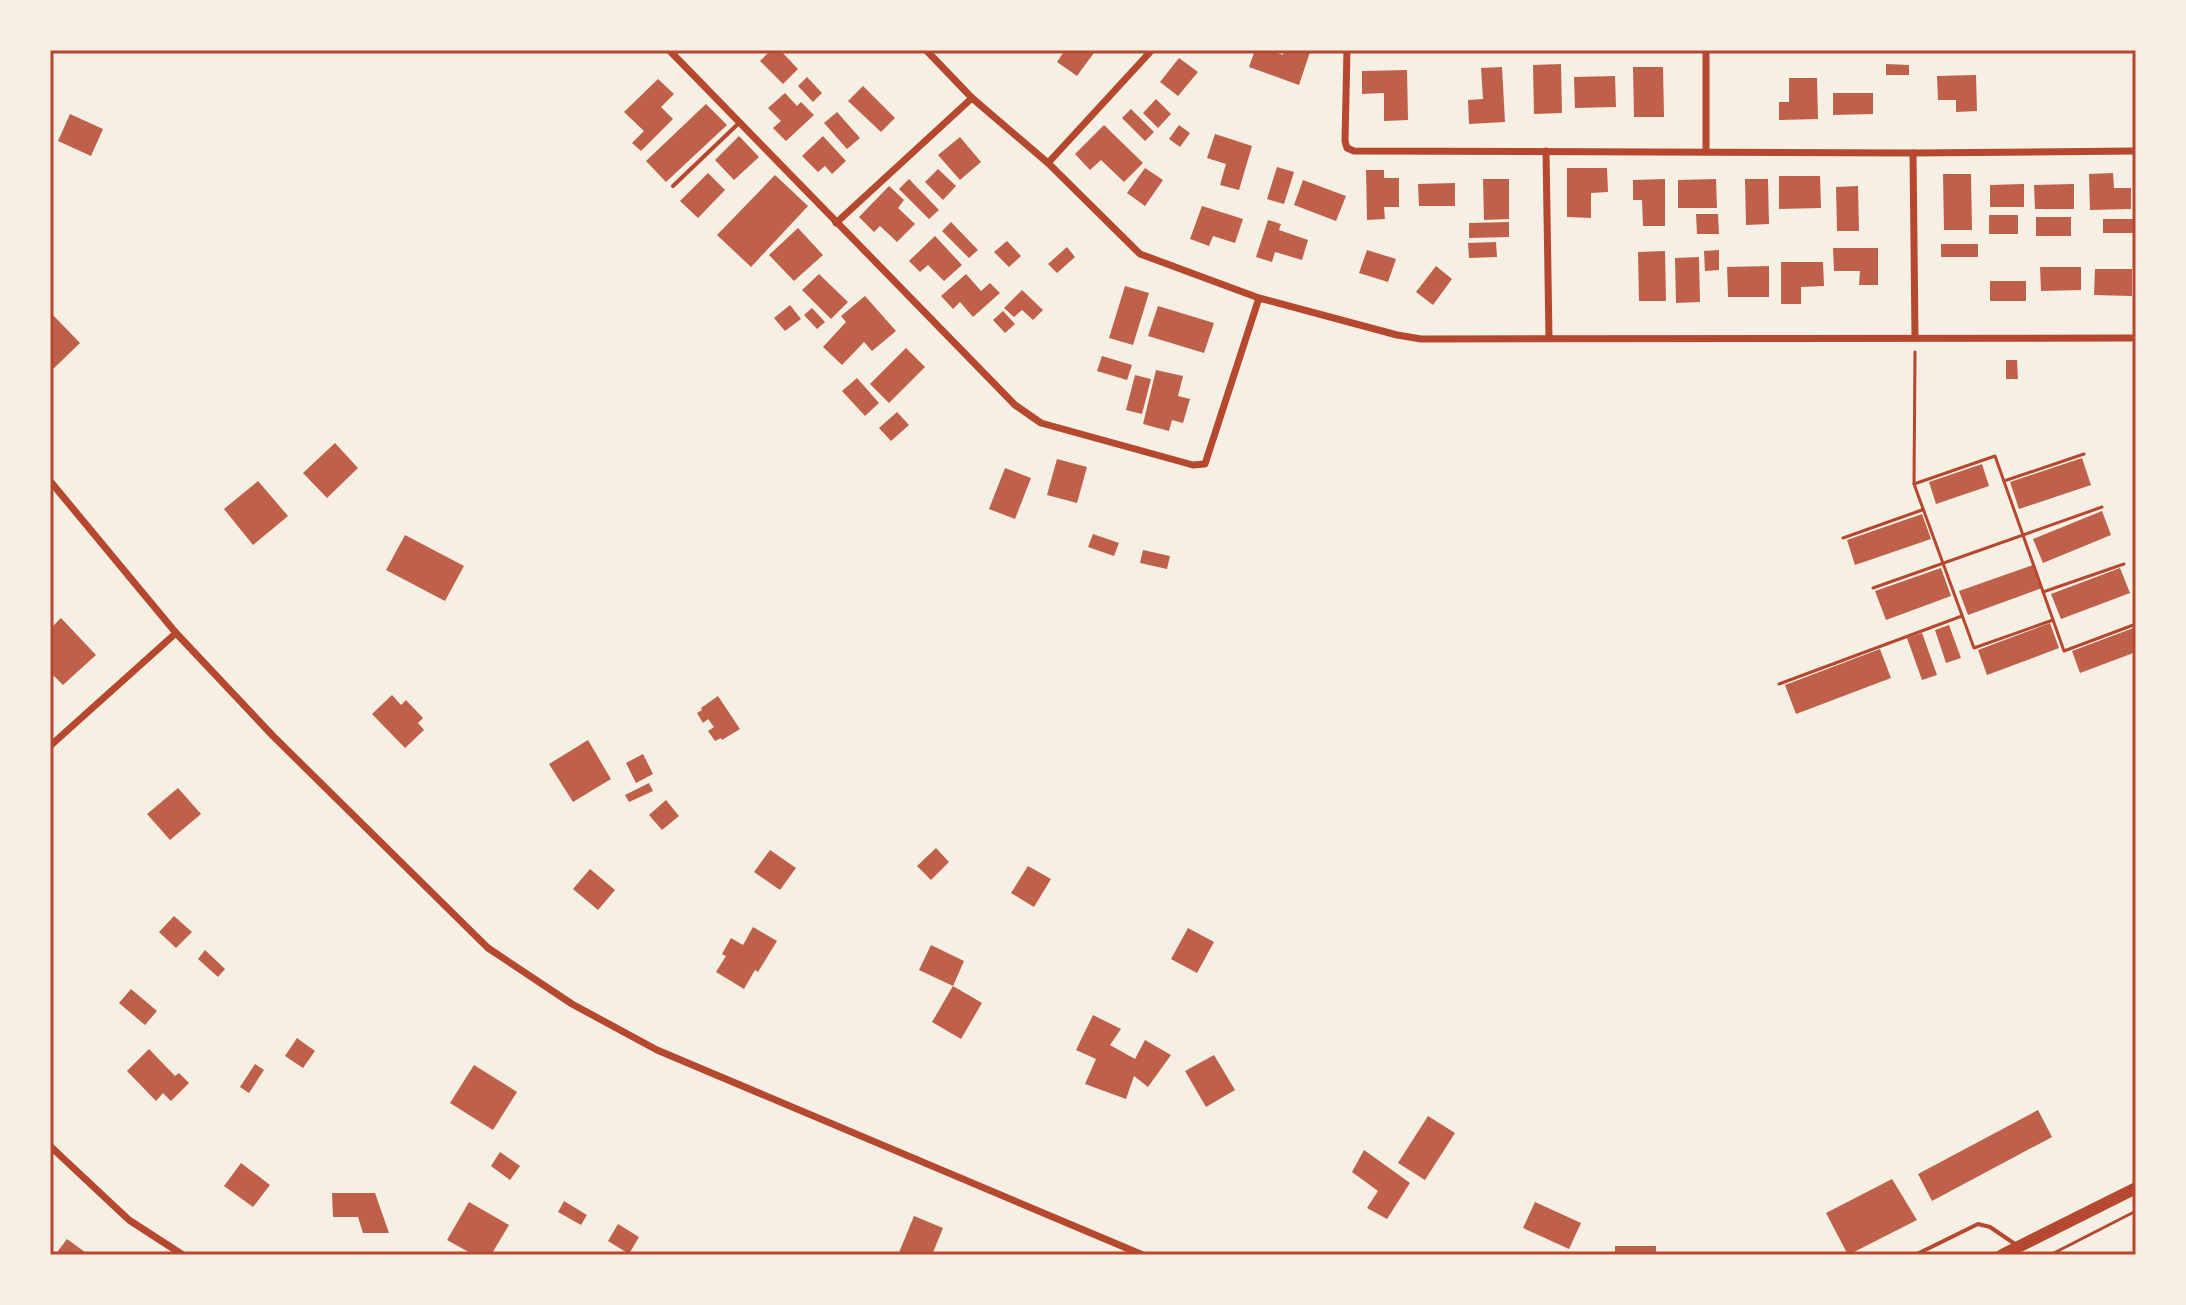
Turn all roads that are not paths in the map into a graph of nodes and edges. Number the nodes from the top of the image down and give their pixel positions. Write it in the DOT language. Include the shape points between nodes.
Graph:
graph roads {
  1 [pos="669,50"];
  2 [pos="926,50"];
  3 [pos="1152,50"];
  4 [pos="1347,50"];
  5 [pos="1706,50"];
  6 [pos="972,98"];
  7 [pos="739,123"];
  8 [pos="1546,151"];
  9 [pos="2136,151"];
  10 [pos="1706,152"];
  11 [pos="1913,153"];
  12 [pos="1048,163"];
  13 [pos="673,186"];
  14 [pos="836,223"];
  15 [pos="1259,298"];
  16 [pos="1915,336"];
  17 [pos="1549,338"];
  18 [pos="2136,338"];
  19 [pos="50,481"];
  20 [pos="176,633"];
  21 [pos="50,746"];
  22 [pos="50,1146"];
  23 [pos="2136,1188"];
  24 [pos="2018,1246"];
  25 [pos="183,1255"];
  26 [pos="1143,1255"];
  27 [pos="1915,1255"];
  28 [pos="2002,1255"];
  1 -- 7 [label="street"];
  2 -- 6 [label="street"];
  3 -- 12 [label="street"];
  4 -- 8 [label="street" via="1347,148"];
  5 -- 10 [label="street"];
  6 -- 12 [label="street"];
  6 -- 14 [label="street"];
  7 -- 13 [label="lane"];
  7 -- 14 [label="street"];
  8 -- 10 [label="street"];
  8 -- 17 [label="street"];
  9 -- 11 [label="street"];
  10 -- 11 [label="street"];
  11 -- 16 [label="street"];
  12 -- 15 [label="street" via="1140,254"];
  14 -- 15 [label="street" via="1025,414 1193,465 1208,460"];
  15 -- 17 [label="street" via="1409,338"];
  16 -- 17 [label="street"];
  16 -- 18 [label="street"];
  19 -- 20 [label="street"];
  20 -- 21 [label="street"];
  20 -- 26 [label="street" via="488,948 572,1004 657,1050"];
  22 -- 25 [label="street" via="129,1220"];
  23 -- 24 [label="highway"];
  24 -- 27 [label="lane" via="1978,1224"];
  24 -- 28 [label="highway"];
}
